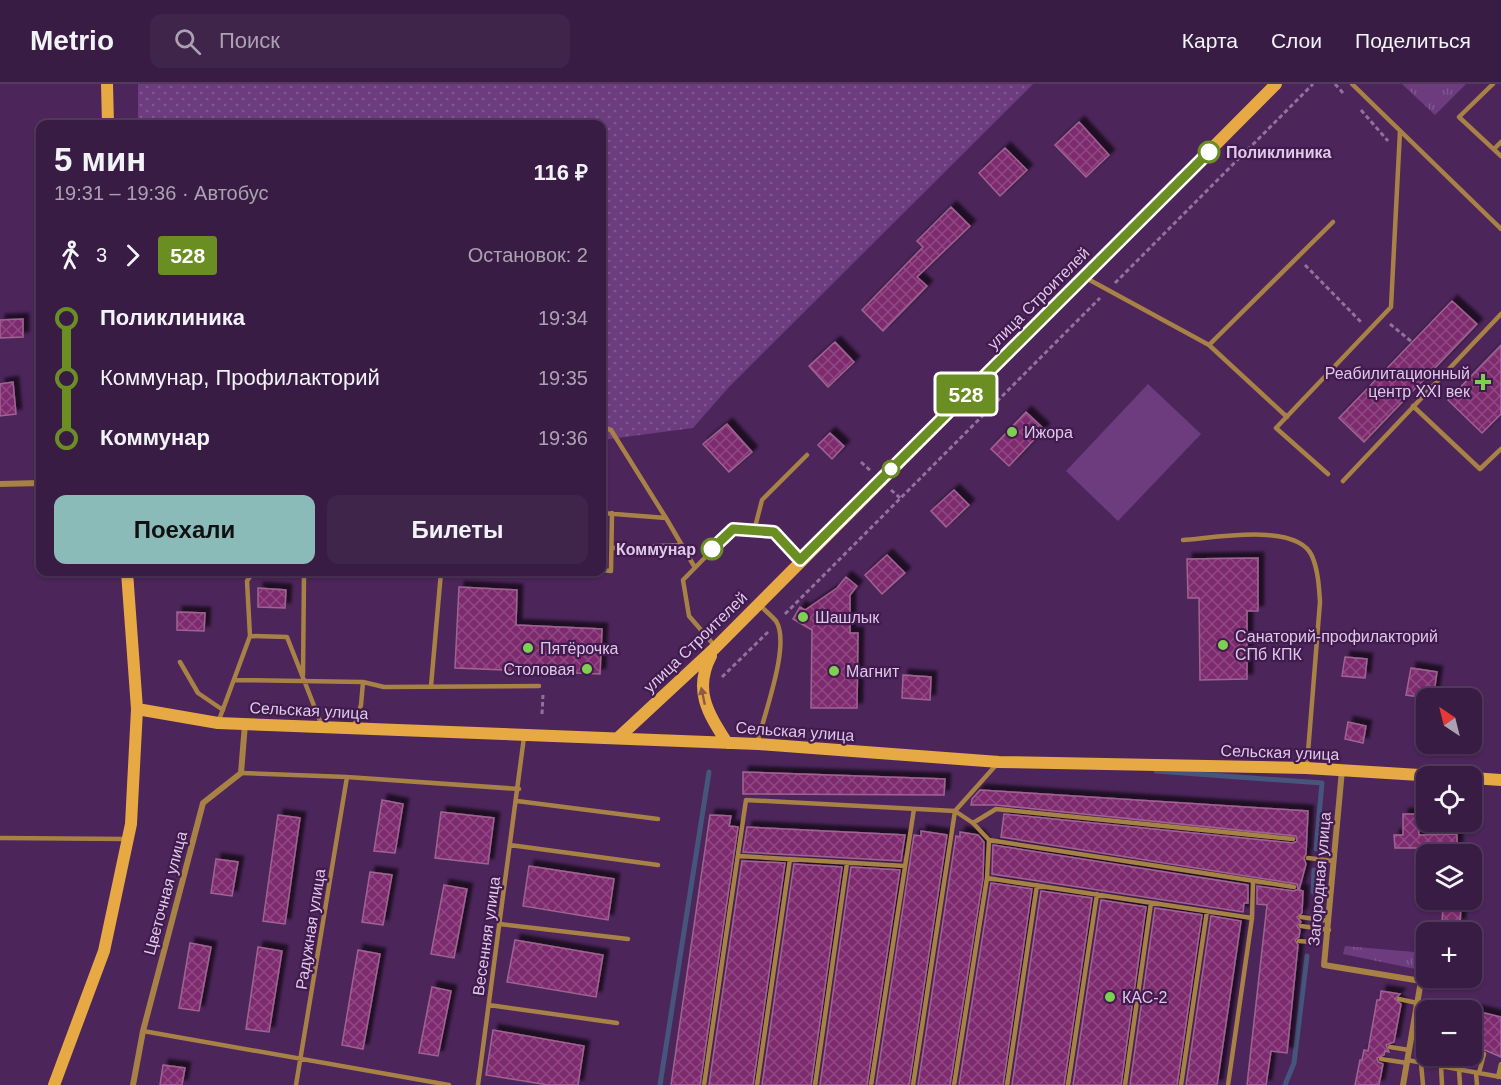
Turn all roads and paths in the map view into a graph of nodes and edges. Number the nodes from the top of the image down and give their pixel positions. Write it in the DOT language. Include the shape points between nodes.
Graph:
graph roads {
  1 [pos="107,84"];
  2 [pos="1276,84"];
  3 [pos="1313,84"];
  4 [pos="1335,84"];
  5 [pos="1352,84"];
  6 [pos="1493,84"];
  7 [pos="1350,99"];
  8 [pos="1357,107"];
  9 [pos="108,120"];
  10 [pos="1400,131"];
  11 [pos="1501,142"];
  12 [pos="1389,145"];
  13 [pos="1494,149"];
  14 [pos="1501,156"];
  15 [pos="1333,222"];
  16 [pos="1501,229"];
  17 [pos="1298,257"];
  18 [pos="1083,277"];
  19 [pos="1107,291"];
  20 [pos="1501,314"];
  21 [pos="1381,317"];
  22 [pos="1369,330"];
  23 [pos="1412,342"];
  24 [pos="1209,345"];
  25 [pos="1413,406"];
  26 [pos="1287,417"];
  27 [pos="606,428"];
  28 [pos="1501,449"];
  29 [pos="807,455"];
  30 [pos="861,462"];
  31 [pos="868,468"];
  32 [pos="1328,474"];
  33 [pos="1343,481"];
  34 [pos="36,483"];
  35 [pos="0,484"];
  36 [pos="887,487"];
  37 [pos="900,498"];
  38 [pos="606,513"];
  39 [pos="612,513"];
  40 [pos="666,518"];
  41 [pos="754,531"];
  42 [pos="1183,540"];
  43 [pos="682,545"];
  44 [pos="612,548"];
  45 [pos="800,560"];
  46 [pos="694,566"];
  47 [pos="606,570"];
  48 [pos="127,576"];
  49 [pos="251,576"];
  50 [pos="304,576"];
  51 [pos="441,576"];
  52 [pos="758,604"];
  53 [pos="777,622"];
  54 [pos="250,636"];
  55 [pos="716,647"];
  56 [pos="180,662"];
  57 [pos="722,677"];
  58 [pos="234,680"];
  59 [pos="304,680"];
  60 [pos="363,682"];
  61 [pos="431,686"];
  62 [pos="541,687"];
  63 [pos="136,709"];
  64 [pos="223,710"];
  65 [pos="542,714"];
  66 [pos="218,723"];
  67 [pos="245,724"];
  68 [pos="323,728"];
  69 [pos="353,730"];
  70 [pos="525,734"];
  71 [pos="618,738"];
  72 [pos="727,742"];
  73 [pos="758,744"];
  74 [pos="999,762"];
  75 [pos="1306,768"];
  76 [pos="1342,770"];
  77 [pos="241,773"];
  78 [pos="1416,775"];
  79 [pos="347,777"];
  80 [pos="1482,779"];
  81 [pos="1501,780"];
  82 [pos="519,789"];
  83 [pos="517,801"];
  84 [pos="914,809"];
  85 [pos="955,811"];
  86 [pos="658,819"];
  87 [pos="973,823"];
  88 [pos="0,838"];
  89 [pos="128,839"];
  90 [pos="1293,839"];
  91 [pos="989,840"];
  92 [pos="510,845"];
  93 [pos="739,856"];
  94 [pos="1308,858"];
  95 [pos="790,859"];
  96 [pos="1334,861"];
  97 [pos="847,862"];
  98 [pos="658,865"];
  99 [pos="905,866"];
  100 [pos="987,878"];
  101 [pos="1253,881"];
  102 [pos="1037,885"];
  103 [pos="1294,887"];
  104 [pos="1096,894"];
  105 [pos="1151,903"];
  106 [pos="1207,911"];
  107 [pos="1301,917"];
  108 [pos="1252,918"];
  109 [pos="1330,921"];
  110 [pos="500,924"];
  111 [pos="1300,926"];
  112 [pos="1313,928"];
  113 [pos="1329,930"];
  114 [pos="627,939"];
  115 [pos="1299,941"];
  116 [pos="1399,999"];
  117 [pos="1418,1000"];
  118 [pos="1416,1003"];
  119 [pos="489,1005"];
  120 [pos="1416,1013"];
  121 [pos="617,1023"];
  122 [pos="143,1031"];
  123 [pos="1390,1047"];
  124 [pos="1409,1050"];
  125 [pos="1484,1054"];
  126 [pos="300,1059"];
  127 [pos="1381,1059"];
  128 [pos="1407,1062"];
  129 [pos="1416,1063"];
  130 [pos="1501,1064"];
  131 [pos="1422,1066"];
  132 [pos="1437,1066"];
  133 [pos="1462,1066"];
  134 [pos="1442,1067"];
  135 [pos="1460,1070"];
  136 [pos="1478,1073"];
  137 [pos="1498,1077"];
  138 [pos="54,1085"];
  139 [pos="133,1085"];
  140 [pos="296,1085"];
  141 [pos="449,1085"];
  142 [pos="478,1085"];
  143 [pos="704,1085"];
  144 [pos="758,1085"];
  145 [pos="815,1085"];
  146 [pos="871,1085"];
  147 [pos="913,1085"];
  148 [pos="954,1085"];
  149 [pos="1007,1085"];
  150 [pos="1068,1085"];
  151 [pos="1125,1085"];
  152 [pos="1181,1085"];
  153 [pos="1228,1085"];
  154 [pos="1402,1085"];
  155 [pos="1423,1085"];
  156 [pos="1442,1085"];
  157 [pos="1460,1085"];
  158 [pos="1477,1085"];
  159 [pos="1496,1085"];
  1 -- 9 [label="main road"];
  2 -- 18 [label="main road, улица Строителей"];
  3 -- 19 [label="path"];
  4 -- 7 [label="path"];
  5 -- 10 [label="lane"];
  6 -- 13 [label="lane" via="1459,117"];
  8 -- 12 [label="path"];
  10 -- 16 [label="lane"];
  10 -- 21 [label="lane" via="1391,307"];
  11 -- 13 [label="lane"];
  13 -- 14 [label="lane"];
  15 -- 17 [label="lane"];
  17 -- 22 [label="path"];
  17 -- 24 [label="lane"];
  18 -- 19 [label="lane"];
  18 -- 45 [label="main road, улица Строителей"];
  19 -- 24 [label="lane"];
  19 -- 37 [label="path"];
  20 -- 25 [label="lane"];
  21 -- 22 [label="lane"];
  21 -- 23 [label="path"];
  22 -- 26 [label="lane"];
  24 -- 26 [label="lane"];
  25 -- 28 [label="lane" via="1480,469"];
  25 -- 33 [label="lane"];
  26 -- 32 [label="lane" via="1276,429"];
  27 -- 40 [label="lane" via="611,430"];
  29 -- 41 [label="lane" via="762,500"];
  30 -- 31 [label="path"];
  34 -- 35 [label="street"];
  36 -- 37 [label="path"];
  37 -- 53 [label="path"];
  38 -- 39 [label="lane"];
  39 -- 40 [label="lane"];
  39 -- 44 [label="lane"];
  40 -- 43 [label="lane"];
  41 -- 45 [label="lane" via="774,532"];
  41 -- 46 [label="lane" via="733,529"];
  42 -- 75 [label="lane" via="1277,534 1298,541 1311,554 1318,575 1320,602"];
  43 -- 44 [label="lane"];
  43 -- 46 [label="lane"];
  44 -- 47 [label="lane" via="611,571"];
  45 -- 52 [label="main road, улица Строителей"];
  46 -- 55 [label="lane" via="683,580 689,616"];
  48 -- 63 [label="main road"];
  49 -- 54 [label="lane" via="247,581"];
  50 -- 59 [label="lane"];
  51 -- 61 [label="lane"];
  52 -- 53 [label="lane"];
  52 -- 55 [label="main road, улица Строителей"];
  53 -- 57 [label="path"];
  53 -- 73 [label="lane" via="781,640 777,675"];
  54 -- 58 [label="lane"];
  54 -- 59 [label="lane" via="287,637"];
  55 -- 71 [label="main road, улица Строителей"];
  72 -- 55 [label="main road, one-way" via="704,704 701,686 705,667"];
  56 -- 64 [label="lane" via="198,693"];
  58 -- 59 [label="lane"];
  58 -- 64 [label="lane"];
  59 -- 60 [label="lane"];
  59 -- 68 [label="lane"];
  60 -- 61 [label="lane" via="384,687"];
  60 -- 69 [label="lane"];
  61 -- 62 [label="lane"];
  62 -- 65 [label="path"];
  63 -- 66 [label="main road, Сельская улица"];
  63 -- 89 [label="main road"];
  64 -- 66 [label="lane"];
  66 -- 67 [label="main road, Сельская улица"];
  67 -- 68 [label="main road, Сельская улица"];
  67 -- 77 [label="street"];
  68 -- 69 [label="main road, Сельская улица"];
  69 -- 70 [label="main road, Сельская улица"];
  70 -- 71 [label="main road, Сельская улица"];
  70 -- 82 [label="lane, Весенняя улица"];
  71 -- 72 [label="main road, Сельская улица"];
  72 -- 73 [label="main road, Сельская улица"];
  73 -- 74 [label="main road, Сельская улица"];
  74 -- 75 [label="main road, Сельская улица"];
  74 -- 85 [label="lane"];
  75 -- 76 [label="main road, Сельская улица"];
  76 -- 78 [label="main road, Сельская улица"];
  76 -- 96 [label="street, Загородная улица"];
  77 -- 79 [label="lane"];
  77 -- 122 [label="street, Цветочная улица" via="203,803"];
  79 -- 82 [label="lane"];
  79 -- 126 [label="lane, Радужная улица"];
  80 -- 81 [label="main road"];
  82 -- 83 [label="lane, Весенняя улица"];
  83 -- 86 [label="lane"];
  83 -- 92 [label="lane, Весенняя улица"];
  84 -- 85 [label="lane"];
  84 -- 93 [label="lane" via="746,800"];
  84 -- 99 [label="lane"];
  85 -- 87 [label="lane"];
  85 -- 147 [label="lane"];
  87 -- 90 [label="lane" via="996,809"];
  87 -- 91 [label="lane"];
  88 -- 89 [label="lane"];
  89 -- 138 [label="main road" via="104,951"];
  91 -- 100 [label="lane"];
  91 -- 101 [label="lane"];
  92 -- 98 [label="lane"];
  92 -- 110 [label="lane, Весенняя улица"];
  93 -- 95 [label="lane"];
  93 -- 143 [label="lane"];
  94 -- 96 [label="lane"];
  95 -- 97 [label="lane"];
  95 -- 144 [label="lane"];
  96 -- 109 [label="street, Загородная улица"];
  97 -- 99 [label="lane"];
  97 -- 145 [label="lane"];
  99 -- 146 [label="lane"];
  100 -- 102 [label="lane"];
  100 -- 148 [label="lane"];
  101 -- 103 [label="lane"];
  101 -- 108 [label="lane"];
  102 -- 104 [label="lane"];
  102 -- 149 [label="lane"];
  104 -- 105 [label="lane"];
  104 -- 150 [label="lane"];
  105 -- 106 [label="lane"];
  105 -- 151 [label="lane"];
  106 -- 108 [label="lane"];
  106 -- 152 [label="lane"];
  107 -- 109 [label="lane"];
  108 -- 153 [label="lane"];
  109 -- 113 [label="street, Загородная улица"];
  110 -- 114 [label="lane"];
  110 -- 119 [label="lane, Весенняя улица"];
  111 -- 112 [label="lane"];
  112 -- 113 [label="lane"];
  112 -- 115 [label="lane" via="1311,942"];
  113 -- 117 [label="street, Загородная улица" via="1324,965 1421,981"];
  116 -- 118 [label="lane"];
  119 -- 121 [label="lane"];
  119 -- 142 [label="lane, Весенняя улица"];
  120 -- 124 [label="street, Загородная улица"];
  122 -- 126 [label="lane"];
  122 -- 139 [label="street, Цветочная улица"];
  123 -- 124 [label="lane"];
  124 -- 128 [label="street, Загородная улица"];
  125 -- 136 [label="lane"];
  126 -- 140 [label="lane, Радужная улица"];
  126 -- 141 [label="lane"];
  127 -- 128 [label="lane"];
  128 -- 129 [label="lane"];
  128 -- 154 [label="street, Загородная улица"];
  130 -- 137 [label="lane"];
  131 -- 155 [label="lane"];
  132 -- 134 [label="lane"];
  133 -- 135 [label="lane"];
  134 -- 135 [label="lane"];
  134 -- 156 [label="lane"];
  135 -- 136 [label="lane"];
  135 -- 157 [label="lane"];
  136 -- 137 [label="lane"];
  136 -- 158 [label="lane"];
  137 -- 159 [label="lane"];
}
